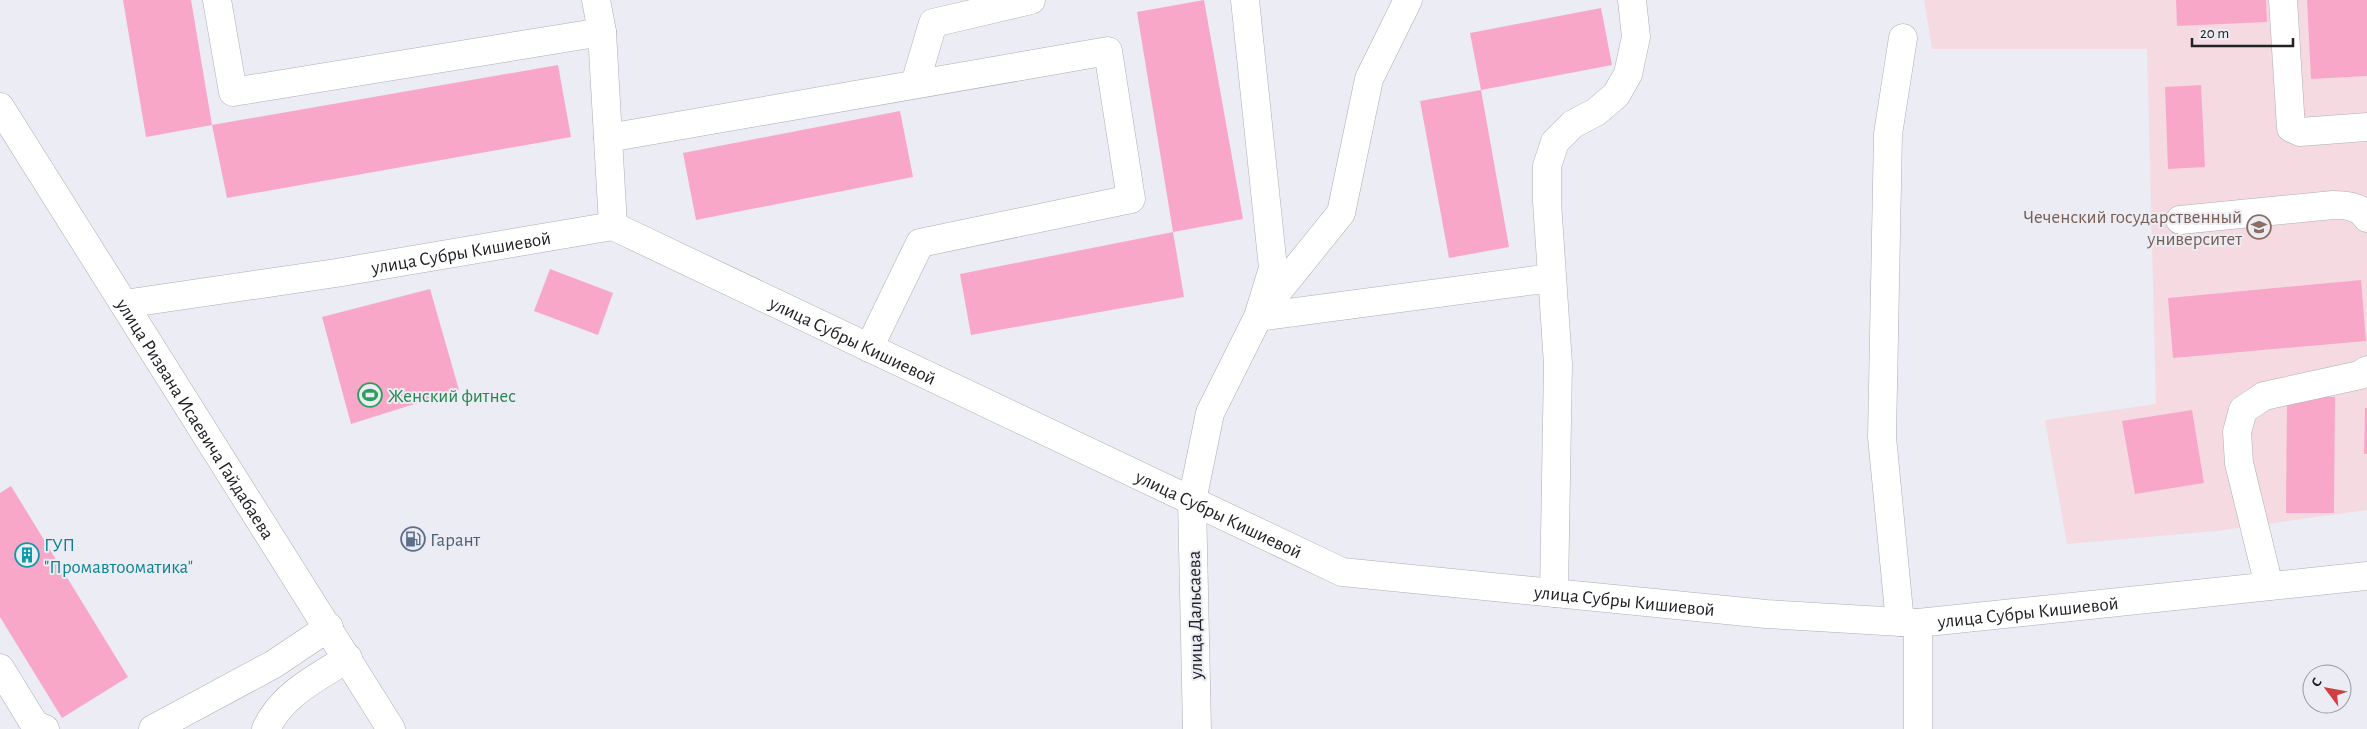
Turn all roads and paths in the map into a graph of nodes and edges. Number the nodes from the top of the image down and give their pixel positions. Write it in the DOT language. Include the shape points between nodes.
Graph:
graph roads {
  1 [pos="217,0"];
  2 [pos="596,0"];
  3 [pos="1031,0"];
  4 [pos="1245,0"];
  5 [pos="1408,0"];
  6 [pos="1632,0"];
  7 [pos="2283,0"];
  8 [pos="602,32"];
  9 [pos="1903,38"];
  10 [pos="915,84"];
  11 [pos="0,107"];
  12 [pos="2367,127"];
  13 [pos="608,138"];
  14 [pos="2367,218"];
  15 [pos="2180,220"];
  16 [pos="612,226"];
  17 [pos="1551,278"];
  18 [pos="124,304"];
  19 [pos="1258,317"];
  20 [pos="869,348"];
  21 [pos="2367,370"];
  22 [pos="1192,501"];
  23 [pos="2367,576"];
  24 [pos="2269,586"];
  25 [pos="1554,593"];
  26 [pos="1909,623"];
  27 [pos="329,627"];
  28 [pos="348,658"];
  29 [pos="0,668"];
  30 [pos="45,729"];
  31 [pos="153,729"];
  32 [pos="266,729"];
  33 [pos="391,729"];
  34 [pos="1197,729"];
  35 [pos="1918,729"];
  1 -- 8 [label="street" via="233,92"];
  2 -- 8 [label="street"];
  3 -- 10 [label="street" via="933,23"];
  4 -- 19 [label="street" via="1272,268"];
  5 -- 19 [label="street" via="1369,80 1341,213"];
  6 -- 17 [label="street" via="1636,37 1628,74 1616,96 1573,124 1554,142 1547,166"];
  7 -- 12 [label="street" via="2291,128 2300,132"];
  8 -- 13 [label="street"];
  9 -- 26 [label="street" via="1888,134 1882,437"];
  10 -- 13 [label="street"];
  10 -- 20 [label="street" via="1108,50 1131,198 920,243"];
  11 -- 18 [label="street, улица Ризвана Исаевича Гайдабаева"];
  13 -- 16 [label="street"];
  14 -- 15 [label="street" via="2364,212 2348,205 2333,205"];
  16 -- 18 [label="street, улица Субры Кишиевой" via="336,273"];
  16 -- 20 [label="street, улица Субры Кишиевой"];
  17 -- 19 [label="street"];
  17 -- 25 [label="street" via="1558,364"];
  18 -- 27 [label="street, улица Ризвана Исаевича Гайдабаева"];
  19 -- 22 [label="street, улица Дальсаева" via="1210,413"];
  20 -- 22 [label="street, улица Субры Кишиевой"];
  21 -- 24 [label="street" via="2360,375 2264,396 2243,410 2237,432 2239,464"];
  22 -- 25 [label="street, улица Субры Кишиевой" via="1342,572"];
  22 -- 34 [label="street, улица Дальсаева"];
  23 -- 24 [label="street, улица Субры Кишиевой"];
  24 -- 26 [label="street, улица Субры Кишиевой"];
  25 -- 26 [label="street, улица Субры Кишиевой" via="1766,614"];
  26 -- 35 [label="street"];
  27 -- 28 [label="street, улица Ризвана Исаевича Гайдабаева"];
  27 -- 31 [label="street" via="274,664"];
  28 -- 32 [label="street" via="294,692 280,705"];
  28 -- 33 [label="street, улица Ризвана Исаевича Гайдабаева"];
  29 -- 30 [label="street" via="35,725"];
}
